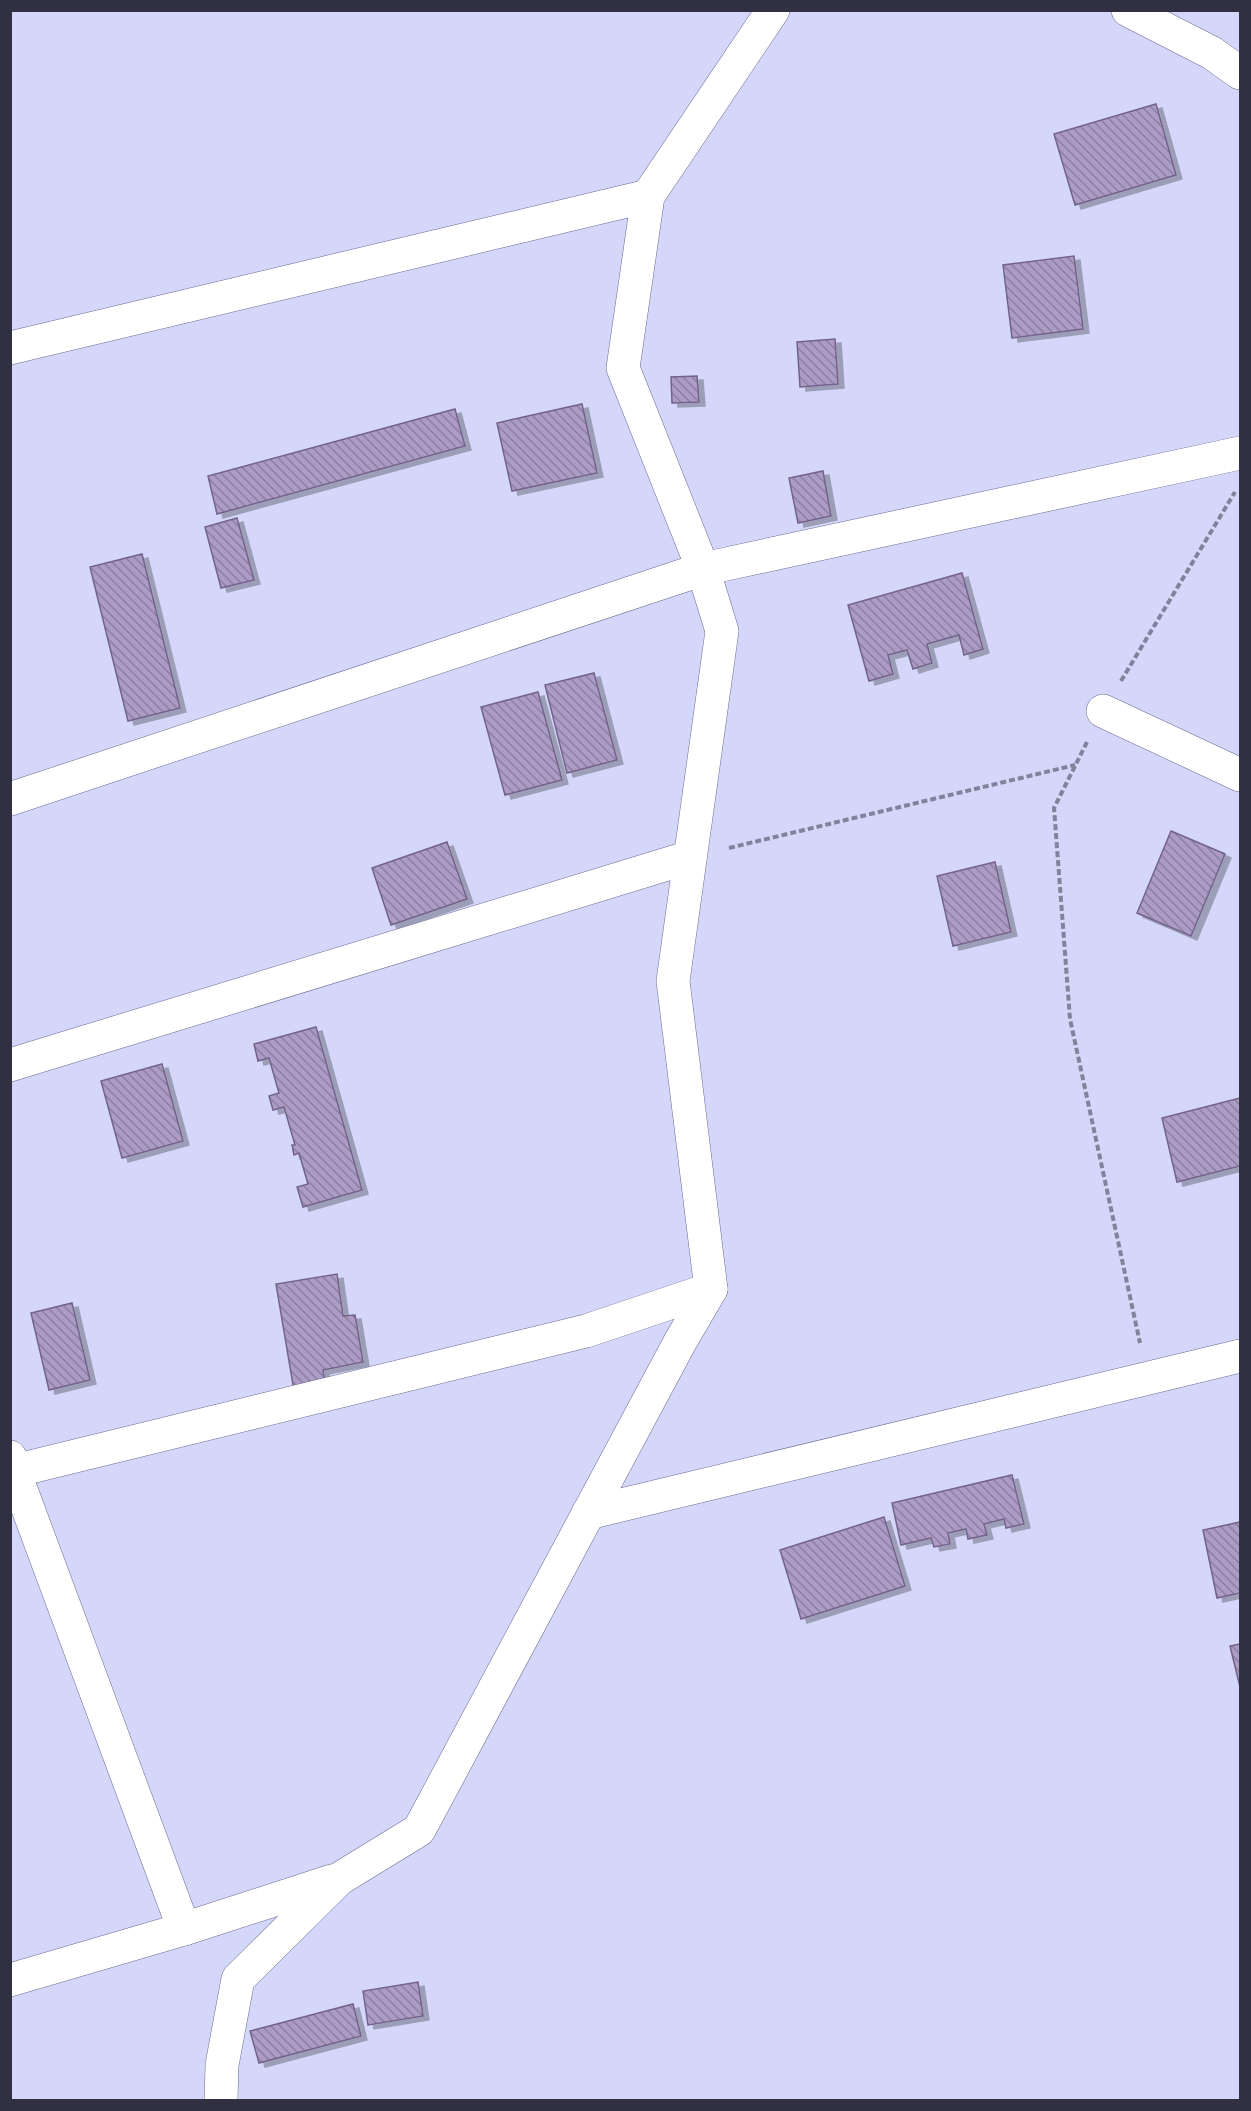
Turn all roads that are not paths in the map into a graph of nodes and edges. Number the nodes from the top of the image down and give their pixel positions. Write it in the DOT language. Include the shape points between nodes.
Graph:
graph roads {
  1 [pos="773,10"];
  2 [pos="1128,10"];
  3 [pos="1240,73"];
  4 [pos="648,196"];
  5 [pos="10,348"];
  6 [pos="1240,453"];
  7 [pos="703,569"];
  8 [pos="1103,711"];
  9 [pos="1240,775"];
  10 [pos="10,799"];
  11 [pos="690,858"];
  12 [pos="10,1065"];
  13 [pos="711,1290"];
  14 [pos="1240,1356"];
  15 [pos="12,1467"];
  16 [pos="588,1513"];
  17 [pos="339,1879"];
  18 [pos="184,1929"];
  19 [pos="10,1980"];
  20 [pos="220,2100"];
  1 -- 4 [label="street"];
  2 -- 3 [label="street" via="1212,53"];
  4 -- 5 [label="street"];
  4 -- 7 [label="street" via="623,368"];
  6 -- 7 [label="street"];
  7 -- 10 [label="street"];
  7 -- 11 [label="street" via="722,631"];
  8 -- 9 [label="street"];
  11 -- 12 [label="street"];
  11 -- 13 [label="street" via="673,981"];
  13 -- 15 [label="street" via="586,1331"];
  13 -- 16 [label="street"];
  14 -- 16 [label="street"];
  15 -- 18 [label="street"];
  16 -- 17 [label="street" via="419,1830"];
  17 -- 18 [label="street"];
  17 -- 20 [label="street" via="238,1979 222,2065"];
  18 -- 19 [label="street"];
}
